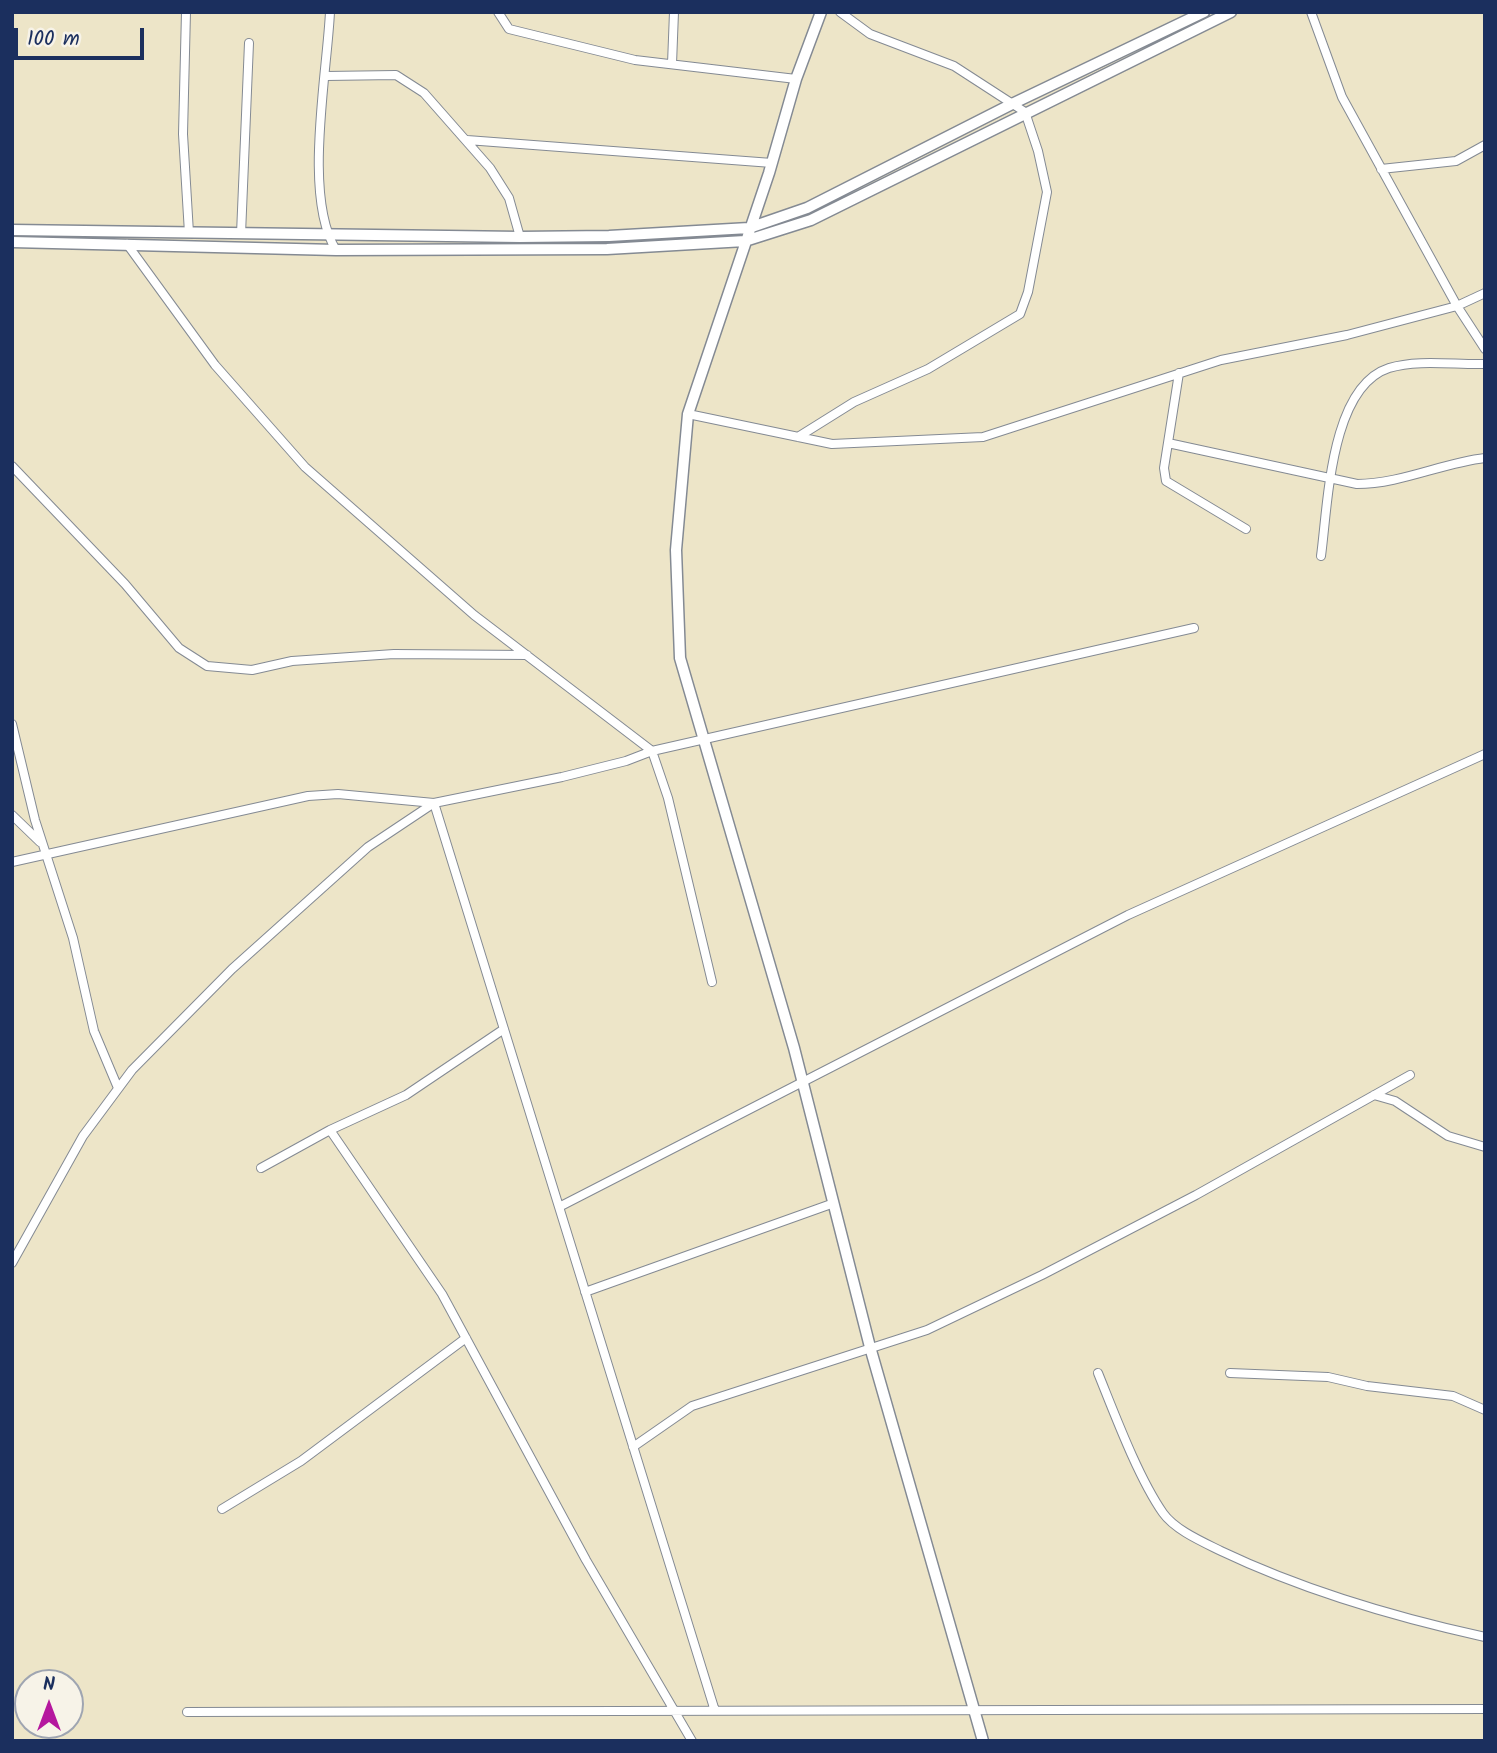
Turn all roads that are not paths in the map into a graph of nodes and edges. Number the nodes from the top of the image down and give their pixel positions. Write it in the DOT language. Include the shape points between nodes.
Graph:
graph roads {
  1 [pos="186,12"];
  2 [pos="330,12"];
  3 [pos="498,12"];
  4 [pos="674,12"];
  5 [pos="821,12"];
  6 [pos="840,12"];
  7 [pos="1204,12"];
  8 [pos="1231,12"];
  9 [pos="1311,12"];
  10 [pos="249,43"];
  11 [pos="672,64"];
  12 [pos="326,76"];
  13 [pos="796,79"];
  14 [pos="1014,103"];
  15 [pos="1025,112"];
  16 [pos="467,140"];
  17 [pos="1485,145"];
  18 [pos="772,163"];
  19 [pos="1381,169"];
  20 [pos="749,229"];
  21 [pos="12,230"];
  22 [pos="189,233"];
  23 [pos="241,234"];
  24 [pos="327,236"];
  25 [pos="520,237"];
  26 [pos="744,241"];
  27 [pos="12,242"];
  28 [pos="126,243"];
  29 [pos="336,250"];
  30 [pos="1485,293"];
  31 [pos="1457,306"];
  32 [pos="1485,349"];
  33 [pos="1485,365"];
  34 [pos="1179,373"];
  35 [pos="688,414"];
  36 [pos="798,437"];
  37 [pos="1168,443"];
  38 [pos="1485,457"];
  39 [pos="12,466"];
  40 [pos="1332,479"];
  41 [pos="1246,528"];
  42 [pos="1321,555"];
  43 [pos="1194,628"];
  44 [pos="527,655"];
  45 [pos="12,724"];
  46 [pos="706,741"];
  47 [pos="652,751"];
  48 [pos="1485,754"];
  49 [pos="434,803"];
  50 [pos="12,815"];
  51 [pos="41,843"];
  52 [pos="46,856"];
  53 [pos="12,862"];
  54 [pos="712,982"];
  55 [pos="504,1029"];
  56 [pos="1410,1074"];
  57 [pos="804,1084"];
  58 [pos="118,1088"];
  59 [pos="1374,1095"];
  60 [pos="330,1130"];
  61 [pos="1485,1147"];
  62 [pos="261,1168"];
  63 [pos="834,1203"];
  64 [pos="559,1207"];
  65 [pos="12,1263"];
  66 [pos="585,1292"];
  67 [pos="466,1338"];
  68 [pos="870,1347"];
  69 [pos="1098,1373"];
  70 [pos="1230,1373"];
  71 [pos="1485,1410"];
  72 [pos="633,1447"];
  73 [pos="222,1509"];
  74 [pos="1485,1637"];
  75 [pos="1485,1709"];
  76 [pos="674,1711"];
  77 [pos="715,1711"];
  78 [pos="974,1711"];
  79 [pos="187,1712"];
  80 [pos="692,1741"];
  81 [pos="983,1741"];
  1 -- 22 [label="street" via="183,134"];
  2 -- 12 [label="street"];
  3 -- 11 [label="street" via="509,29 635,60"];
  4 -- 11 [label="street"];
  5 -- 13 [label="main road"];
  6 -- 14 [label="street" via="870,34 954,66"];
  7 -- 14 [label="main road"];
  8 -- 15 [label="main road"];
  9 -- 19 [label="street" via="1342,97"];
  10 -- 23 [label="street"];
  11 -- 13 [label="street"];
  12 -- 16 [label="street" via="396,75 424,93"];
  12 -- 24 [label="street" via="319,157"];
  13 -- 18 [label="main road"];
  14 -- 15 [label="street"];
  14 -- 20 [label="main road" via="807,208"];
  15 -- 26 [label="main road" via="811,220"];
  15 -- 36 [label="street" via="1046,192 1020,314 929,369 854,402"];
  16 -- 18 [label="street"];
  16 -- 25 [label="street" via="509,198"];
  17 -- 19 [label="street" via="1456,161"];
  18 -- 20 [label="main road"];
  19 -- 31 [label="street"];
  20 -- 25 [label="main road"];
  20 -- 26 [label="main road"];
  21 -- 22 [label="main road"];
  22 -- 23 [label="main road"];
  23 -- 24 [label="main road"];
  24 -- 25 [label="main road"];
  24 -- 29 [label="street"];
  26 -- 29 [label="main road" via="607,249"];
  26 -- 35 [label="main road"];
  27 -- 28 [label="main road"];
  28 -- 29 [label="main road"];
  28 -- 44 [label="street" via="215,365 306,467 474,615"];
  30 -- 31 [label="street"];
  31 -- 32 [label="street"];
  31 -- 34 [label="street"];
  33 -- 40 [label="street" via="1406,365 1379,373 1354,398 1335,444"];
  34 -- 36 [label="street" via="983,437 832,444"];
  34 -- 37 [label="street"];
  35 -- 36 [label="street"];
  35 -- 46 [label="main road" via="676,550 676,609 680,658"];
  37 -- 40 [label="street"];
  37 -- 41 [label="street" via="1166,481"];
  38 -- 40 [label="street" via="1373,484"];
  39 -- 44 [label="street" via="179,648 206,666 252,670 292,661 394,654"];
  40 -- 42 [label="street"];
  43 -- 46 [label="street"];
  44 -- 47 [label="street"];
  45 -- 51 [label="street"];
  46 -- 47 [label="street"];
  46 -- 57 [label="main road"];
  47 -- 49 [label="street" via="562,777"];
  47 -- 54 [label="street" via="668,798"];
  48 -- 57 [label="street" via="1128,915"];
  49 -- 52 [label="street" via="338,794 308,796"];
  49 -- 55 [label="street"];
  49 -- 58 [label="street" via="368,847 312,896 232,969"];
  50 -- 51 [label="street"];
  51 -- 52 [label="street"];
  52 -- 53 [label="street"];
  52 -- 58 [label="street" via="94,1031"];
  55 -- 60 [label="street" via="406,1096"];
  55 -- 64 [label="street"];
  56 -- 59 [label="street"];
  57 -- 63 [label="main road"];
  57 -- 64 [label="street"];
  58 -- 65 [label="street" via="83,1136"];
  59 -- 61 [label="street" via="1395,1101 1448,1136"];
  59 -- 68 [label="street" via="1042,1275 927,1330"];
  60 -- 62 [label="street"];
  60 -- 67 [label="street" via="442,1294"];
  63 -- 66 [label="street"];
  63 -- 68 [label="main road"];
  64 -- 66 [label="street"];
  66 -- 72 [label="street"];
  67 -- 73 [label="street" via="301,1461"];
  67 -- 76 [label="street"];
  68 -- 72 [label="street" via="692,1406"];
  68 -- 78 [label="main road"];
  69 -- 74 [label="street" via="1164,1515 1197,1540 1281,1579"];
  70 -- 71 [label="street" via="1328,1377 1453,1396"];
  72 -- 77 [label="street"];
  75 -- 78 [label="street"];
  76 -- 77 [label="street"];
  76 -- 79 [label="street"];
  76 -- 80 [label="street"];
  77 -- 78 [label="street"];
  78 -- 81 [label="main road"];
}
